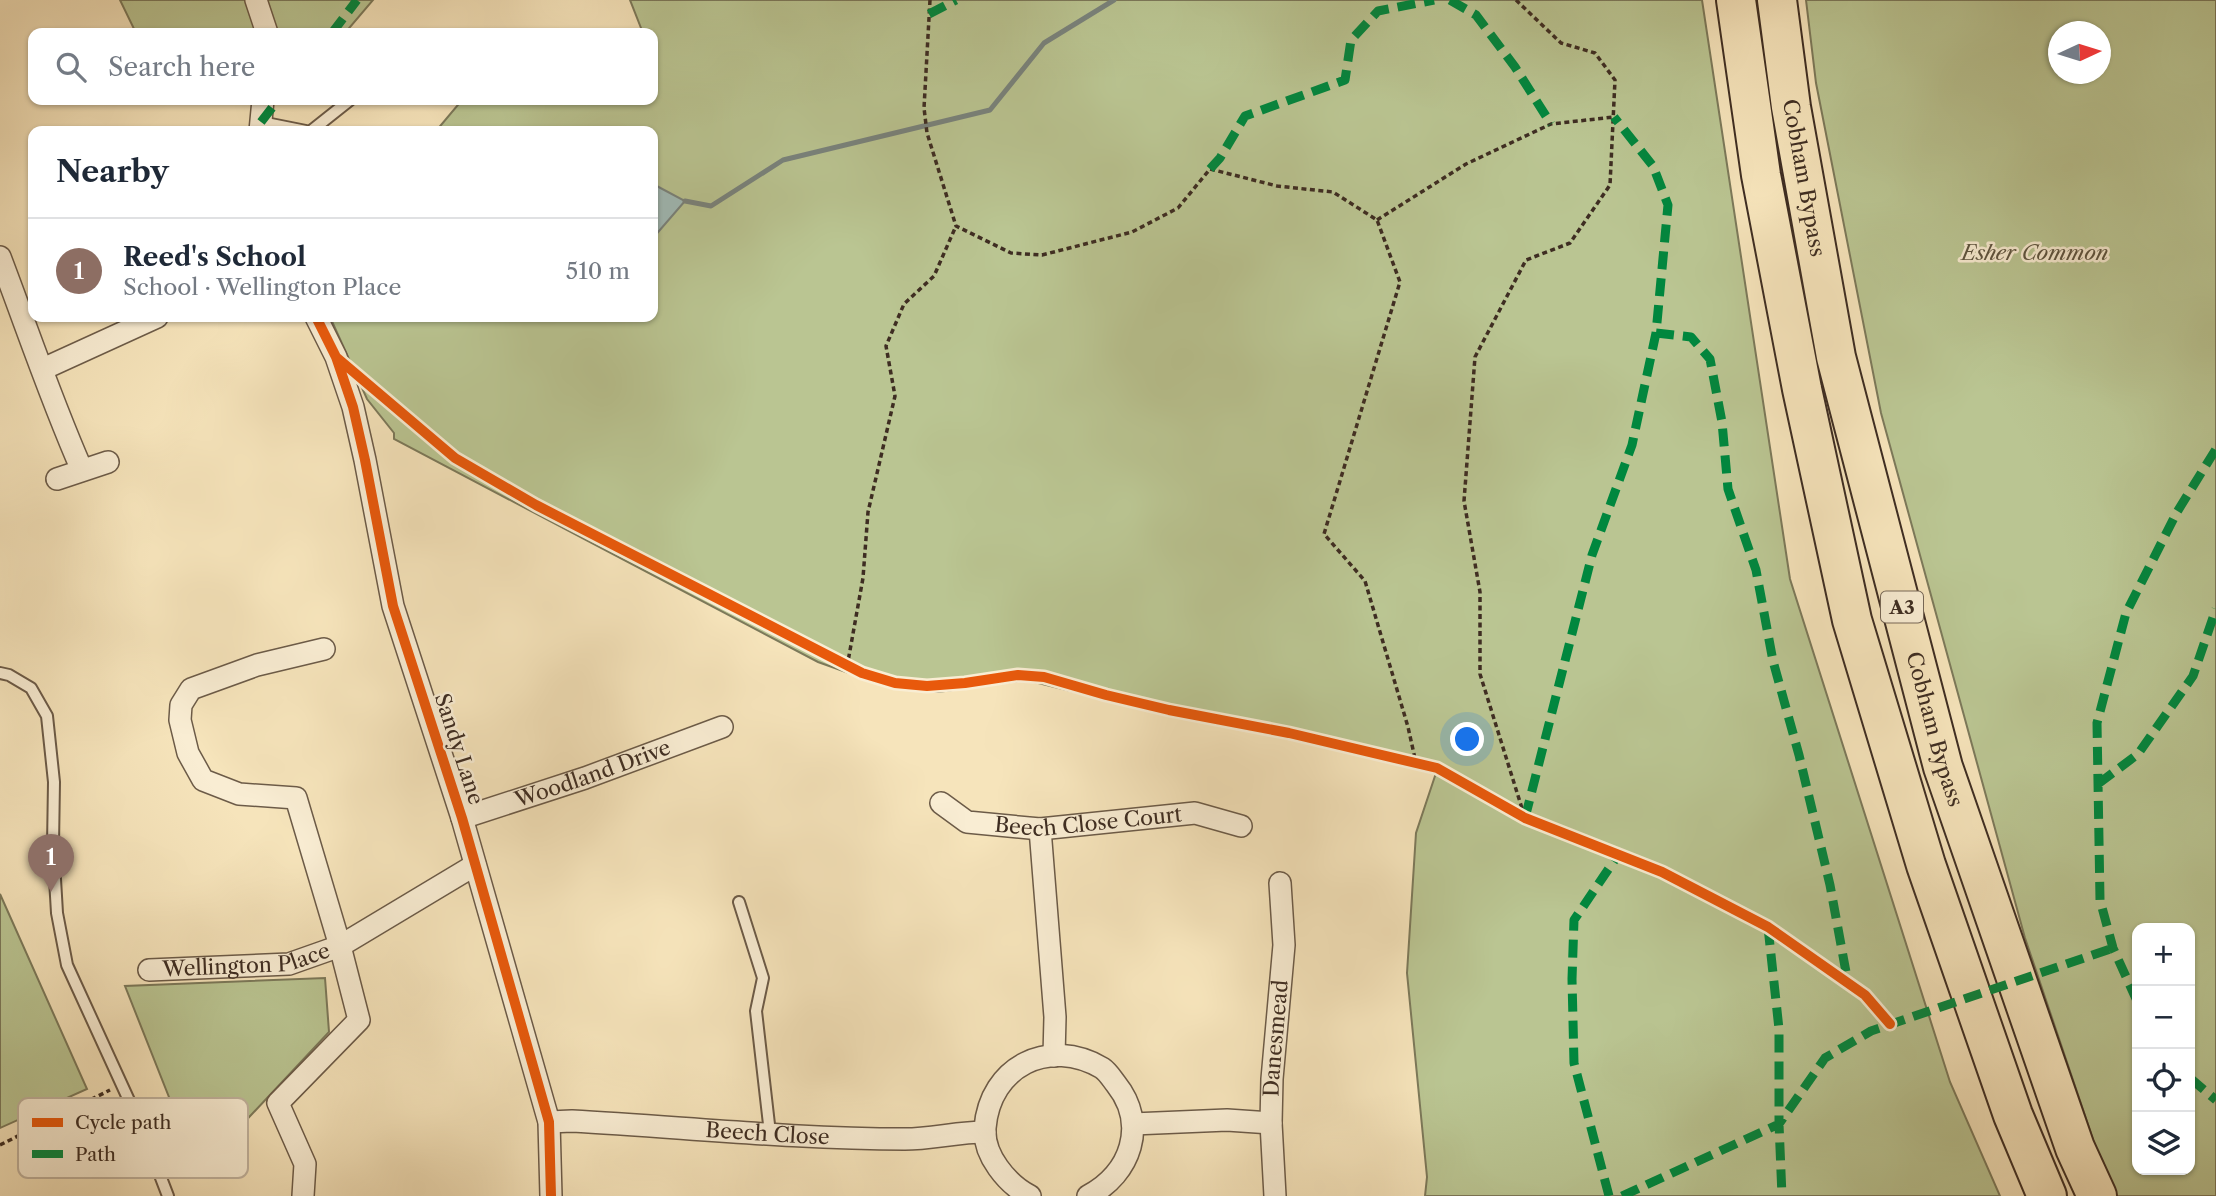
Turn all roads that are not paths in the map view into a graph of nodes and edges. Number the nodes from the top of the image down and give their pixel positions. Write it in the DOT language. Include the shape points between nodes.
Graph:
graph roads {
  1 [pos="256,0"];
  2 [pos="1736,0"];
  3 [pos="1777,0"];
  4 [pos="265,28"];
  5 [pos="263,105"];
  6 [pos="343,105"];
  7 [pos="260,126"];
  8 [pos="315,126"];
  9 [pos="0,257"];
  10 [pos="146,322"];
  11 [pos="318,322"];
  12 [pos="43,369"];
  13 [pos="108,462"];
  14 [pos="82,470"];
  15 [pos="57,479"];
  16 [pos="324,649"];
  17 [pos="0,673"];
  18 [pos="722,727"];
  19 [pos="941,803"];
  20 [pos="462,818"];
  21 [pos="1241,826"];
  22 [pos="1040,829"];
  23 [pos="475,865"];
  24 [pos="1280,883"];
  25 [pos="739,902"];
  26 [pos="340,946"];
  27 [pos="149,970"];
  28 [pos="1054,1056"];
  29 [pos="127,1098"];
  30 [pos="549,1122"];
  31 [pos="1271,1123"];
  32 [pos="1133,1124"];
  33 [pos="985,1132"];
  34 [pos="770,1133"];
  35 [pos="161,1178"];
  36 [pos="168,1196"];
  37 [pos="303,1196"];
  38 [pos="551,1196"];
  39 [pos="1030,1196"];
  40 [pos="1088,1196"];
  41 [pos="1275,1196"];
  42 [pos="2047,1196"];
  43 [pos="2097,1196"];
  1 -- 4 [label="street"];
  2 -- 42 [label="highway, Cobham Bypass / A3" via="1761,175 1852,620 1926,865 2013,1115"];
  3 -- 43 [label="highway, Cobham Bypass / A3" via="1791,107 1836,357 1943,767 2075,1148"];
  5 -- 7 [label="street"];
  6 -- 8 [label="lane"];
  9 -- 12 [label="street"];
  10 -- 12 [label="street"];
  11 -- 20 [label="street, Sandy Lane" via="353,407 393,606"];
  12 -- 14 [label="street"];
  13 -- 14 [label="street"];
  14 -- 15 [label="street"];
  16 -- 26 [label="street" via="257,665 191,689 181,705 180,720 188,753 203,780 239,794 296,798"];
  17 -- 29 [label="lane" via="31,688 47,716 54,782 57,913 67,965"];
  18 -- 20 [label="street, Woodland Drive"];
  19 -- 22 [label="street, Beech Close Court" via="967,822"];
  20 -- 23 [label="street, Sandy Lane"];
  21 -- 22 [label="street, Beech Close Court" via="1195,813"];
  22 -- 28 [label="street"];
  23 -- 26 [label="street, Wellington Place"];
  23 -- 30 [label="street, Sandy Lane"];
  24 -- 31 [label="street, Danesmead" via="1284,945"];
  25 -- 34 [label="lane" via="763,978 756,1011"];
  26 -- 27 [label="street, Wellington Place" via="289,964"];
  26 -- 37 [label="street" via="359,1020 278,1103 304,1164"];
  28 -- 32 [label="street" via="1072,1055 1104,1069 1125,1096"];
  28 -- 33 [label="street" via="1035,1058 1013,1070 988,1106"];
  30 -- 34 [label="street, Beech Close"];
  30 -- 38 [label="street, Sandy Lane"];
  31 -- 32 [label="street"];
  31 -- 41 [label="street, Danesmead"];
  32 -- 40 [label="street" via="1118,1173"];
  33 -- 34 [label="street, Beech Close" via="909,1139"];
  33 -- 39 [label="street" via="992,1160 1016,1188"];
  35 -- 36 [label="lane"];
}
